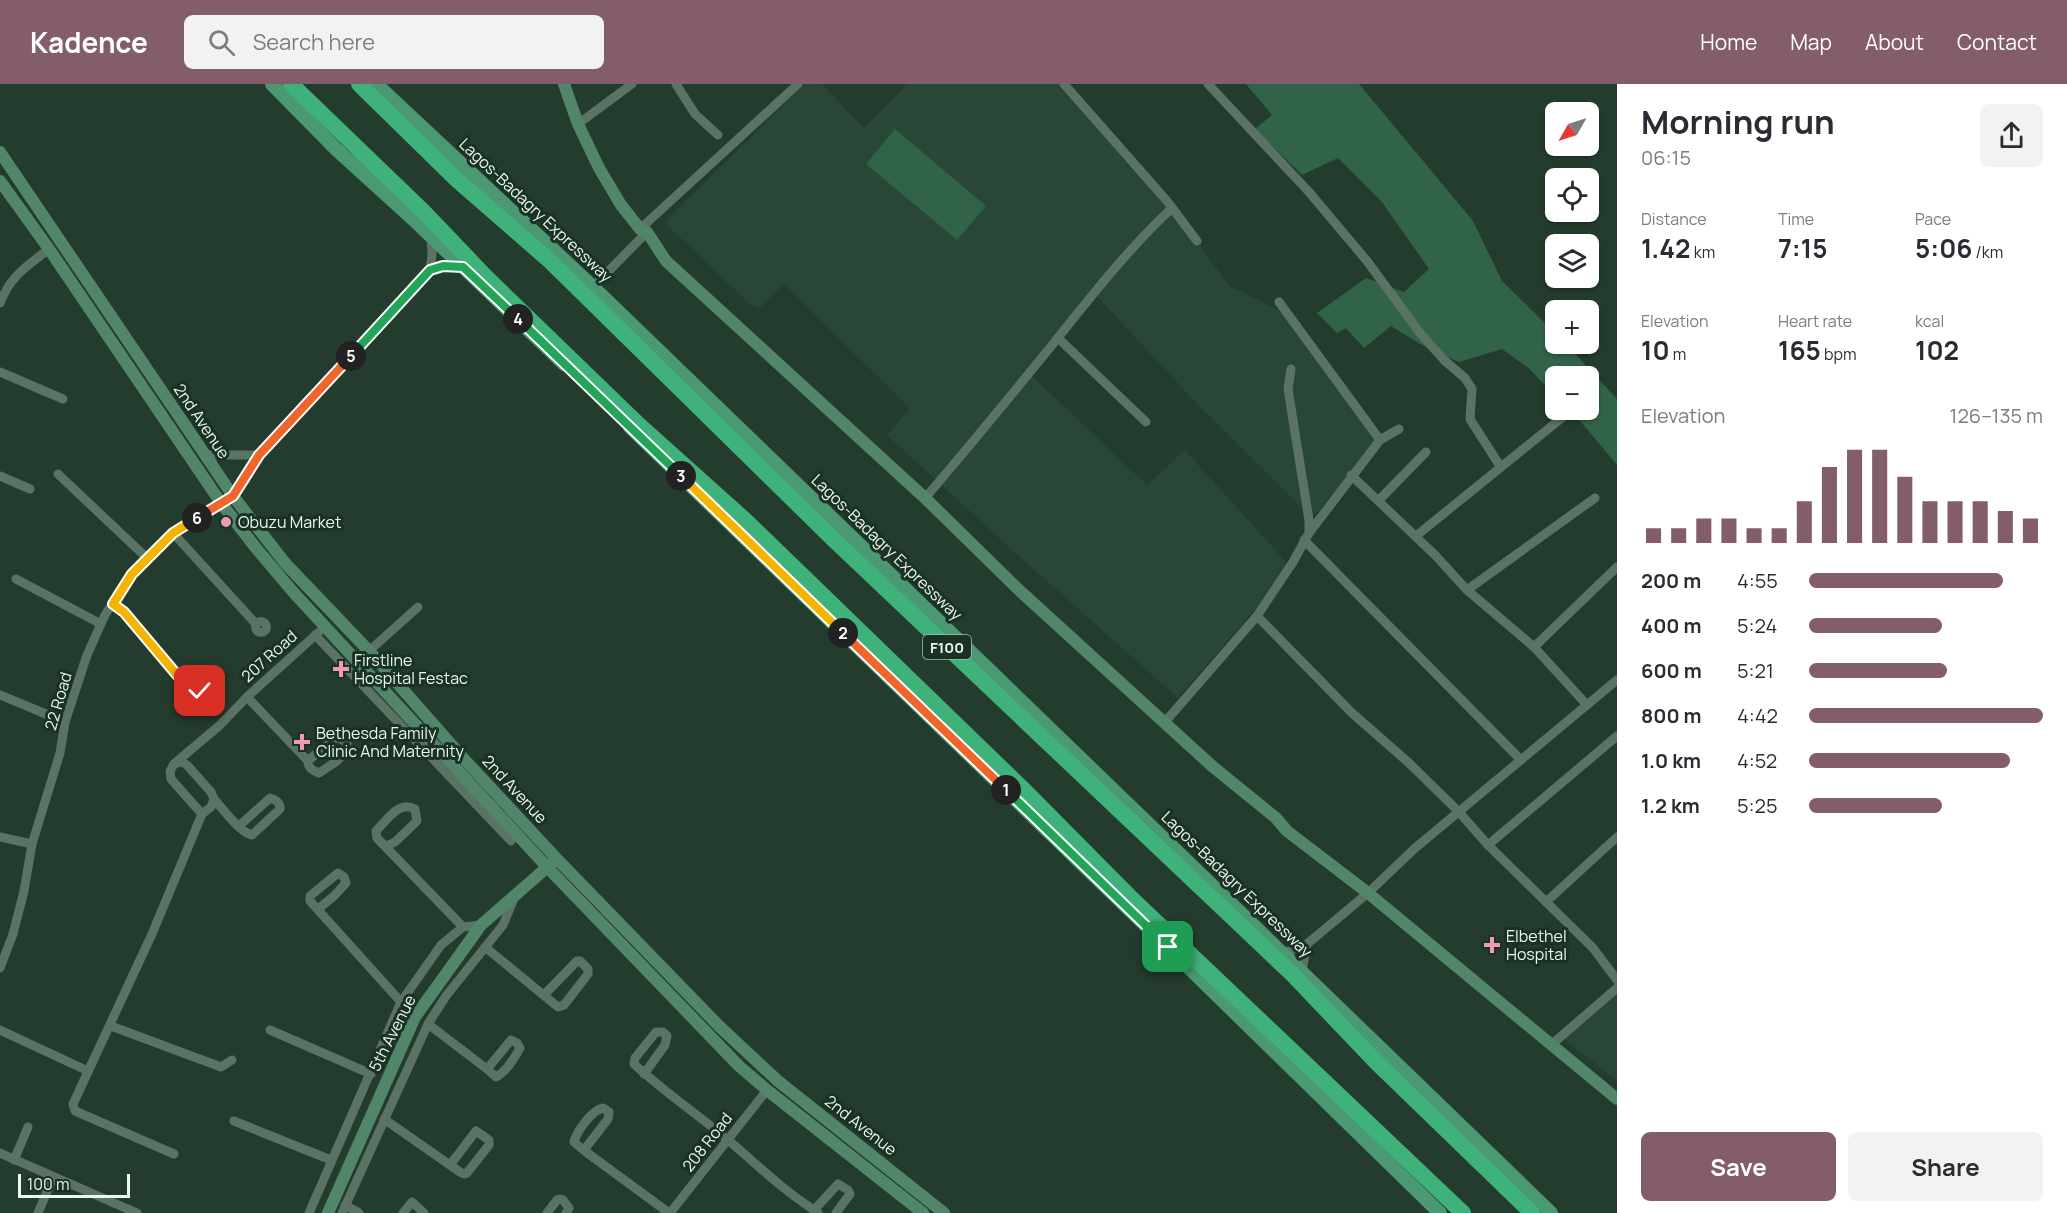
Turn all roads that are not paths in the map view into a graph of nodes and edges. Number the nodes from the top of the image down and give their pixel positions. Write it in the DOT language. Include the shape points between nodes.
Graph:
graph roads {
  1 [pos="272,84"];
  2 [pos="291,84"];
  3 [pos="359,84"];
  4 [pos="376,84"];
  5 [pos="564,84"];
  6 [pos="632,84"];
  7 [pos="676,84"];
  8 [pos="798,84"];
  9 [pos="1064,84"];
  10 [pos="1208,84"];
  11 [pos="578,124"];
  12 [pos="718,135"];
  13 [pos="0,152"];
  14 [pos="0,181"];
  15 [pos="1172,208"];
  16 [pos="643,230"];
  17 [pos="431,236"];
  18 [pos="1197,241"];
  19 [pos="49,249"];
  20 [pos="463,267"];
  21 [pos="430,270"];
  22 [pos="593,288"];
  23 [pos="1279,302"];
  24 [pos="0,303"];
  25 [pos="1058,338"];
  26 [pos="1291,369"];
  27 [pos="0,372"];
  28 [pos="63,399"];
  29 [pos="1559,420"];
  30 [pos="1146,422"];
  31 [pos="1399,429"];
  32 [pos="1380,440"];
  33 [pos="1426,452"];
  34 [pos="206,455"];
  35 [pos="259,455"];
  36 [pos="1500,466"];
  37 [pos="58,474"];
  38 [pos="1351,475"];
  39 [pos="0,476"];
  40 [pos="30,489"];
  41 [pos="233,496"];
  42 [pos="925,498"];
  43 [pos="1596,498"];
  44 [pos="1379,500"];
  45 [pos="221,503"];
  46 [pos="173,533"];
  47 [pos="1416,536"];
  48 [pos="1306,537"];
  49 [pos="148,559"];
  50 [pos="1617,567"];
  51 [pos="16,579"];
  52 [pos="1467,590"];
  53 [pos="113,604"];
  54 [pos="418,607"];
  55 [pos="1257,616"];
  56 [pos="101,624"];
  57 [pos="256,624"];
  58 [pos="326,627"];
  59 [pos="315,635"];
  60 [pos="1534,647"];
  61 [pos="369,651"];
  62 [pos="1617,680"];
  63 [pos="188,688"];
  64 [pos="0,695"];
  65 [pos="247,697"];
  66 [pos="1587,705"];
  67 [pos="65,722"];
  68 [pos="1166,722"];
  69 [pos="1617,736"];
  70 [pos="1521,760"];
  71 [pos="308,761"];
  72 [pos="174,764"];
  73 [pos="214,799"];
  74 [pos="1458,811"];
  75 [pos="202,814"];
  76 [pos="239,826"];
  77 [pos="0,837"];
  78 [pos="1617,837"];
  79 [pos="511,841"];
  80 [pos="32,844"];
  81 [pos="1488,845"];
  82 [pos="386,846"];
  83 [pos="557,858"];
  84 [pos="548,868"];
  85 [pos="1370,891"];
  86 [pos="516,894"];
  87 [pos="1546,902"];
  88 [pos="318,909"];
  89 [pos="481,924"];
  90 [pos="463,927"];
  91 [pos="1306,944"];
  92 [pos="485,947"];
  93 [pos="1284,953"];
  94 [pos="0,968"];
  95 [pos="1302,972"];
  96 [pos="1617,980"];
  97 [pos="1617,988"];
  98 [pos="544,995"];
  99 [pos="401,1002"];
  100 [pos="428,1024"];
  101 [pos="111,1026"];
  102 [pos="0,1030"];
  103 [pos="270,1030"];
  104 [pos="1554,1043"];
  105 [pos="232,1060"];
  106 [pos="487,1069"];
  107 [pos="88,1071"];
  108 [pos="370,1074"];
  109 [pos="644,1074"];
  110 [pos="767,1090"];
  111 [pos="1617,1090"];
  112 [pos="1617,1099"];
  113 [pos="384,1119"];
  114 [pos="234,1121"];
  115 [pos="28,1127"];
  116 [pos="728,1140"];
  117 [pos="584,1150"];
  118 [pos="0,1153"];
  119 [pos="174,1154"];
  120 [pos="14,1160"];
  121 [pos="331,1160"];
  122 [pos="450,1165"];
  123 [pos="53,1177"];
  124 [pos="344,1209"];
  125 [pos="816,1211"];
  126 [pos="38,1213"];
  127 [pos="137,1213"];
  128 [pos="309,1213"];
  129 [pos="328,1213"];
  130 [pos="359,1213"];
  131 [pos="403,1213"];
  132 [pos="424,1213"];
  133 [pos="548,1213"];
  134 [pos="566,1213"];
  135 [pos="669,1213"];
  136 [pos="836,1213"];
  137 [pos="923,1213"];
  138 [pos="944,1213"];
  139 [pos="1440,1213"];
  140 [pos="1463,1213"];
  141 [pos="1532,1213"];
  142 [pos="1551,1213"];
  1 -- 17 [label="main road"];
  2 -- 140 [label="highway, F100" via="639,425 745,520 1129,896"];
  3 -- 141 [label="highway, Lagos-Badagry Expressway / F100" via="457,180 550,261 832,538 1293,975 1376,1062"];
  4 -- 22 [label="main road, Lagos-Badagry Expressway"];
  5 -- 11 [label="street"];
  6 -- 11 [label="street"];
  7 -- 12 [label="street" via="695,114"];
  8 -- 16 [label="street"];
  9 -- 15 [label="street"];
  10 -- 36 [label="street" via="1316,201 1444,361 1465,378 1472,389 1470,419"];
  11 -- 16 [label="street" via="609,186"];
  13 -- 34 [label="street, 2nd Avenue"];
  14 -- 19 [label="street, 2nd Avenue"];
  15 -- 18 [label="street"];
  15 -- 25 [label="street"];
  16 -- 22 [label="street"];
  16 -- 42 [label="street" via="666,261"];
  17 -- 20 [label="main road"];
  17 -- 21 [label="street"];
  19 -- 24 [label="street" via="15,276"];
  19 -- 45 [label="street, 2nd Avenue"];
  20 -- 21 [label="street"];
  20 -- 139 [label="main road"];
  21 -- 35 [label="street"];
  22 -- 93 [label="main road, Lagos-Badagry Expressway"];
  23 -- 32 [label="street"];
  25 -- 30 [label="street"];
  25 -- 42 [label="street"];
  26 -- 48 [label="street" via="1288,389 1309,520"];
  27 -- 28 [label="street"];
  29 -- 36 [label="street"];
  31 -- 32 [label="street"];
  32 -- 38 [label="street"];
  33 -- 44 [label="street"];
  34 -- 35 [label="street"];
  34 -- 41 [label="street, 2nd Avenue"];
  35 -- 41 [label="street"];
  36 -- 47 [label="street"];
  37 -- 49 [label="street"];
  38 -- 44 [label="street"];
  38 -- 48 [label="street"];
  39 -- 40 [label="street"];
  41 -- 45 [label="street, 22 Road"];
  41 -- 61 [label="street, 2nd Avenue" via="285,563"];
  42 -- 68 [label="street" via="1019,590"];
  43 -- 52 [label="street"];
  44 -- 47 [label="street"];
  45 -- 46 [label="street, 22 Road"];
  45 -- 58 [label="street, 2nd Avenue"];
  46 -- 49 [label="street, 22 Road"];
  46 -- 57 [label="street"];
  47 -- 52 [label="street"];
  48 -- 55 [label="street"];
  48 -- 70 [label="street"];
  49 -- 53 [label="street, 22 Road" via="132,574"];
  50 -- 60 [label="street"];
  51 -- 56 [label="street"];
  52 -- 60 [label="street"];
  53 -- 56 [label="street, 22 Road"];
  53 -- 63 [label="street"];
  54 -- 61 [label="street"];
  55 -- 68 [label="street"];
  55 -- 74 [label="street" via="1352,713"];
  56 -- 67 [label="street, 22 Road"];
  58 -- 59 [label="street, 207 Road"];
  58 -- 84 [label="street, 2nd Avenue"];
  59 -- 65 [label="street, 207 Road"];
  59 -- 79 [label="street"];
  60 -- 66 [label="street"];
  61 -- 83 [label="street, 2nd Avenue"];
  62 -- 66 [label="street"];
  64 -- 67 [label="street"];
  65 -- 71 [label="street"];
  65 -- 72 [label="street, 207 Road"];
  66 -- 70 [label="street"];
  67 -- 80 [label="street, 22 Road" via="60,753"];
  68 -- 85 [label="street" via="1287,831"];
  69 -- 81 [label="street"];
  70 -- 74 [label="street"];
  72 -- 73 [label="street" via="187,765"];
  72 -- 75 [label="street" via="171,779"];
  73 -- 75 [label="street"];
  73 -- 76 [label="street"];
  74 -- 81 [label="street"];
  74 -- 85 [label="street"];
  75 -- 101 [label="street"];
  76 -- 76 [label="street" via="252,835 280,805 270,798"];
  77 -- 80 [label="street"];
  78 -- 87 [label="street"];
  80 -- 94 [label="street, 22 Road" via="13,934"];
  81 -- 87 [label="street"];
  82 -- 82 [label="street" via="395,843 417,821 415,809 398,809 376,831"];
  82 -- 90 [label="street"];
  83 -- 84 [label="street, 5th Avenue"];
  83 -- 138 [label="street, 2nd Avenue" via="720,1027 778,1081"];
  84 -- 86 [label="street, 5th Avenue"];
  84 -- 110 [label="street, 2nd Avenue" via="713,1040"];
  85 -- 91 [label="street"];
  85 -- 104 [label="street"];
  86 -- 89 [label="street, 5th Avenue"];
  86 -- 92 [label="street" via="503,925"];
  87 -- 96 [label="street" via="1593,948"];
  88 -- 99 [label="street"];
  89 -- 90 [label="street"];
  89 -- 129 [label="street, 5th Avenue" via="415,1017"];
  90 -- 99 [label="street" via="441,945"];
  91 -- 93 [label="street"];
  91 -- 95 [label="street"];
  92 -- 98 [label="street"];
  92 -- 100 [label="street"];
  93 -- 95 [label="main road, Lagos-Badagry Expressway"];
  95 -- 142 [label="main road, Lagos-Badagry Expressway"];
  97 -- 104 [label="street"];
  98 -- 98 [label="street" via="577,961 588,969 564,1005 558,1007"];
  99 -- 108 [label="street"];
  100 -- 106 [label="street"];
  100 -- 113 [label="street"];
  101 -- 105 [label="street" via="221,1067"];
  101 -- 107 [label="street"];
  102 -- 107 [label="street"];
  103 -- 108 [label="street"];
  104 -- 111 [label="street"];
  104 -- 112 [label="street"];
  107 -- 119 [label="street" via="75,1097 75,1111"];
  108 -- 121 [label="street"];
  109 -- 116 [label="street"];
  110 -- 116 [label="street, 208 Road"];
  110 -- 137 [label="street, 2nd Avenue"];
  113 -- 122 [label="street"];
  113 -- 124 [label="street"];
  114 -- 121 [label="street"];
  115 -- 120 [label="street"];
  116 -- 125 [label="street" via="773,1181"];
  116 -- 135 [label="street, 208 Road"];
  117 -- 135 [label="street"];
  118 -- 120 [label="street"];
  120 -- 123 [label="street"];
  121 -- 128 [label="street"];
  122 -- 122 [label="street" via="467,1173 489,1140 476,1131"];
  123 -- 126 [label="street"];
  123 -- 127 [label="street"];
  124 -- 130 [label="street"];
  125 -- 136 [label="street" via="838,1184 850,1194"];
  131 -- 132 [label="street" via="412,1202"];
  133 -- 134 [label="street" via="560,1199 569,1208"];
}
